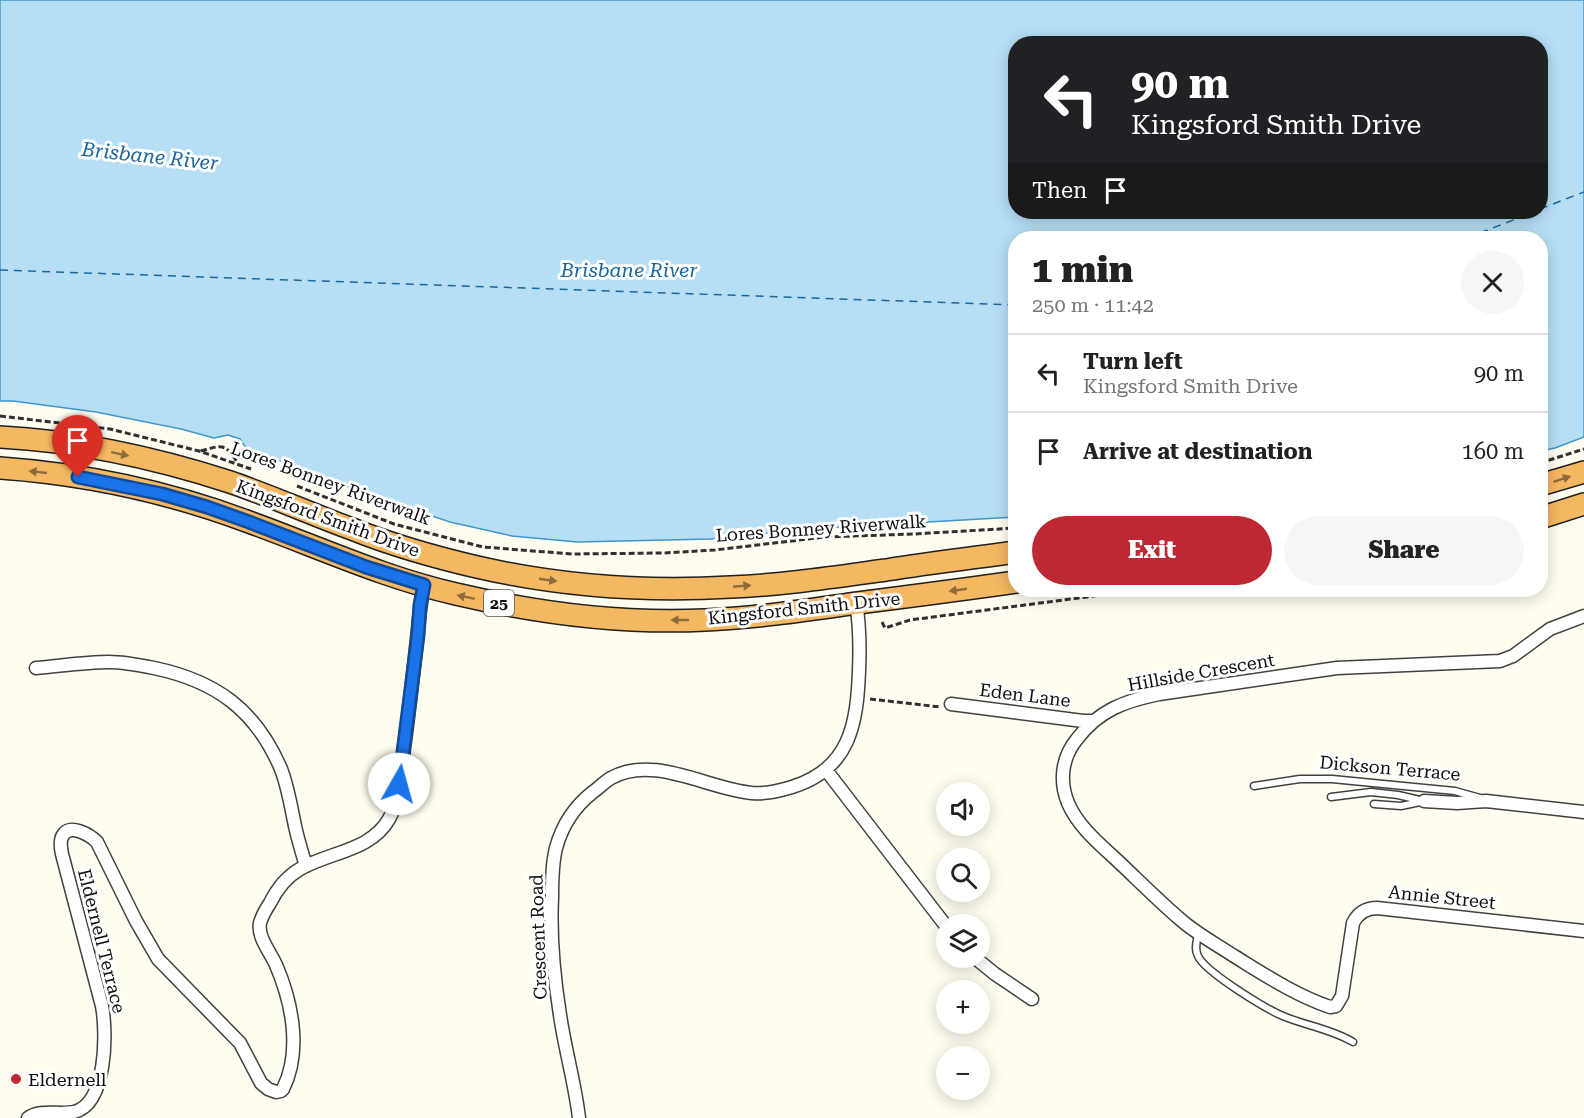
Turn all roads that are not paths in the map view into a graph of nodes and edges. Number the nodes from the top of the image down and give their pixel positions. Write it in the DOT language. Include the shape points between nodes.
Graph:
graph roads {
  1 [pos="0,437"];
  2 [pos="0,468"];
  3 [pos="1584,471"];
  4 [pos="1548,482"];
  5 [pos="1584,504"];
  6 [pos="1548,515"];
  7 [pos="1008,553"];
  8 [pos="1008,583"];
  9 [pos="424,585"];
  10 [pos="856,603"];
  11 [pos="1584,616"];
  12 [pos="36,668"];
  13 [pos="948,706"];
  14 [pos="1094,721"];
  15 [pos="826,770"];
  16 [pos="1254,786"];
  17 [pos="1330,797"];
  18 [pos="1424,801"];
  19 [pos="1486,801"];
  20 [pos="1374,804"];
  21 [pos="1584,812"];
  22 [pos="306,866"];
  23 [pos="937,914"];
  24 [pos="1584,931"];
  25 [pos="1198,933"];
  26 [pos="988,968"];
  27 [pos="1032,999"];
  28 [pos="1334,1007"];
  29 [pos="1353,1042"];
  30 [pos="28,1118"];
  31 [pos="579,1118"];
  1 -- 7 [label="highway, Kingsford Smith Drive / 25, one-way" via="90,448 163,463 231,483 415,550 476,567 563,582 652,589 733,587"];
  9 -- 2 [label="highway, Kingsford Smith Drive / 25, one-way" via="162,494 78,477"];
  4 -- 3 [label="highway, one-way"];
  5 -- 6 [label="highway"];
  8 -- 10 [label="highway, Kingsford Smith Drive / 25, one-way"];
  10 -- 9 [label="highway, Kingsford Smith Drive / 25, one-way" via="741,618 625,619 524,608"];
  9 -- 22 [label="street" via="393,810 374,836"];
  10 -- 15 [label="street, Crescent Road" via="860,634 856,715 844,745"];
  11 -- 14 [label="street, Hillside Crescent" via="1550,629 1500,661 1337,668 1278,676 1137,699"];
  12 -- 22 [label="street" via="102,662 129,664 183,675 232,702 260,730 282,770"];
  13 -- 14 [label="street, Eden Lane"];
  14 -- 25 [label="street, Hillside Crescent" via="1075,741 1066,758 1063,781 1069,805 1107,851"];
  15 -- 23 [label="street"];
  15 -- 31 [label="street, Crescent Road" via="808,781 770,793 750,793 667,772 625,772 611,778 574,810 556,848 551,909 553,966"];
  16 -- 19 [label="lane, Dickson Terrace" via="1332,779 1455,790"];
  17 -- 18 [label="lane, Dickson Terrace" via="1371,792"];
  18 -- 19 [label="street, Dickson Terrace"];
  18 -- 20 [label="lane, Dickson Terrace" via="1401,806"];
  19 -- 21 [label="street, Dickson Terrace"];
  22 -- 30 [label="street, Eldernell Terrace" via="279,887 260,927 283,982 292,1019 291,1064 284,1087 276,1092 261,1083 234,1036 158,958 97,842 82,832 63,834 62,854 102,1006 102,1060 96,1090 85,1107 72,1112 38,1113"];
  24 -- 28 [label="street, Annie Street" via="1366,909 1353,923 1344,990"];
  25 -- 28 [label="street, Hillside Crescent" via="1291,991"];
  25 -- 29 [label="lane" via="1197,955 1215,974 1276,1013"];
  26 -- 27 [label="street"];
}
